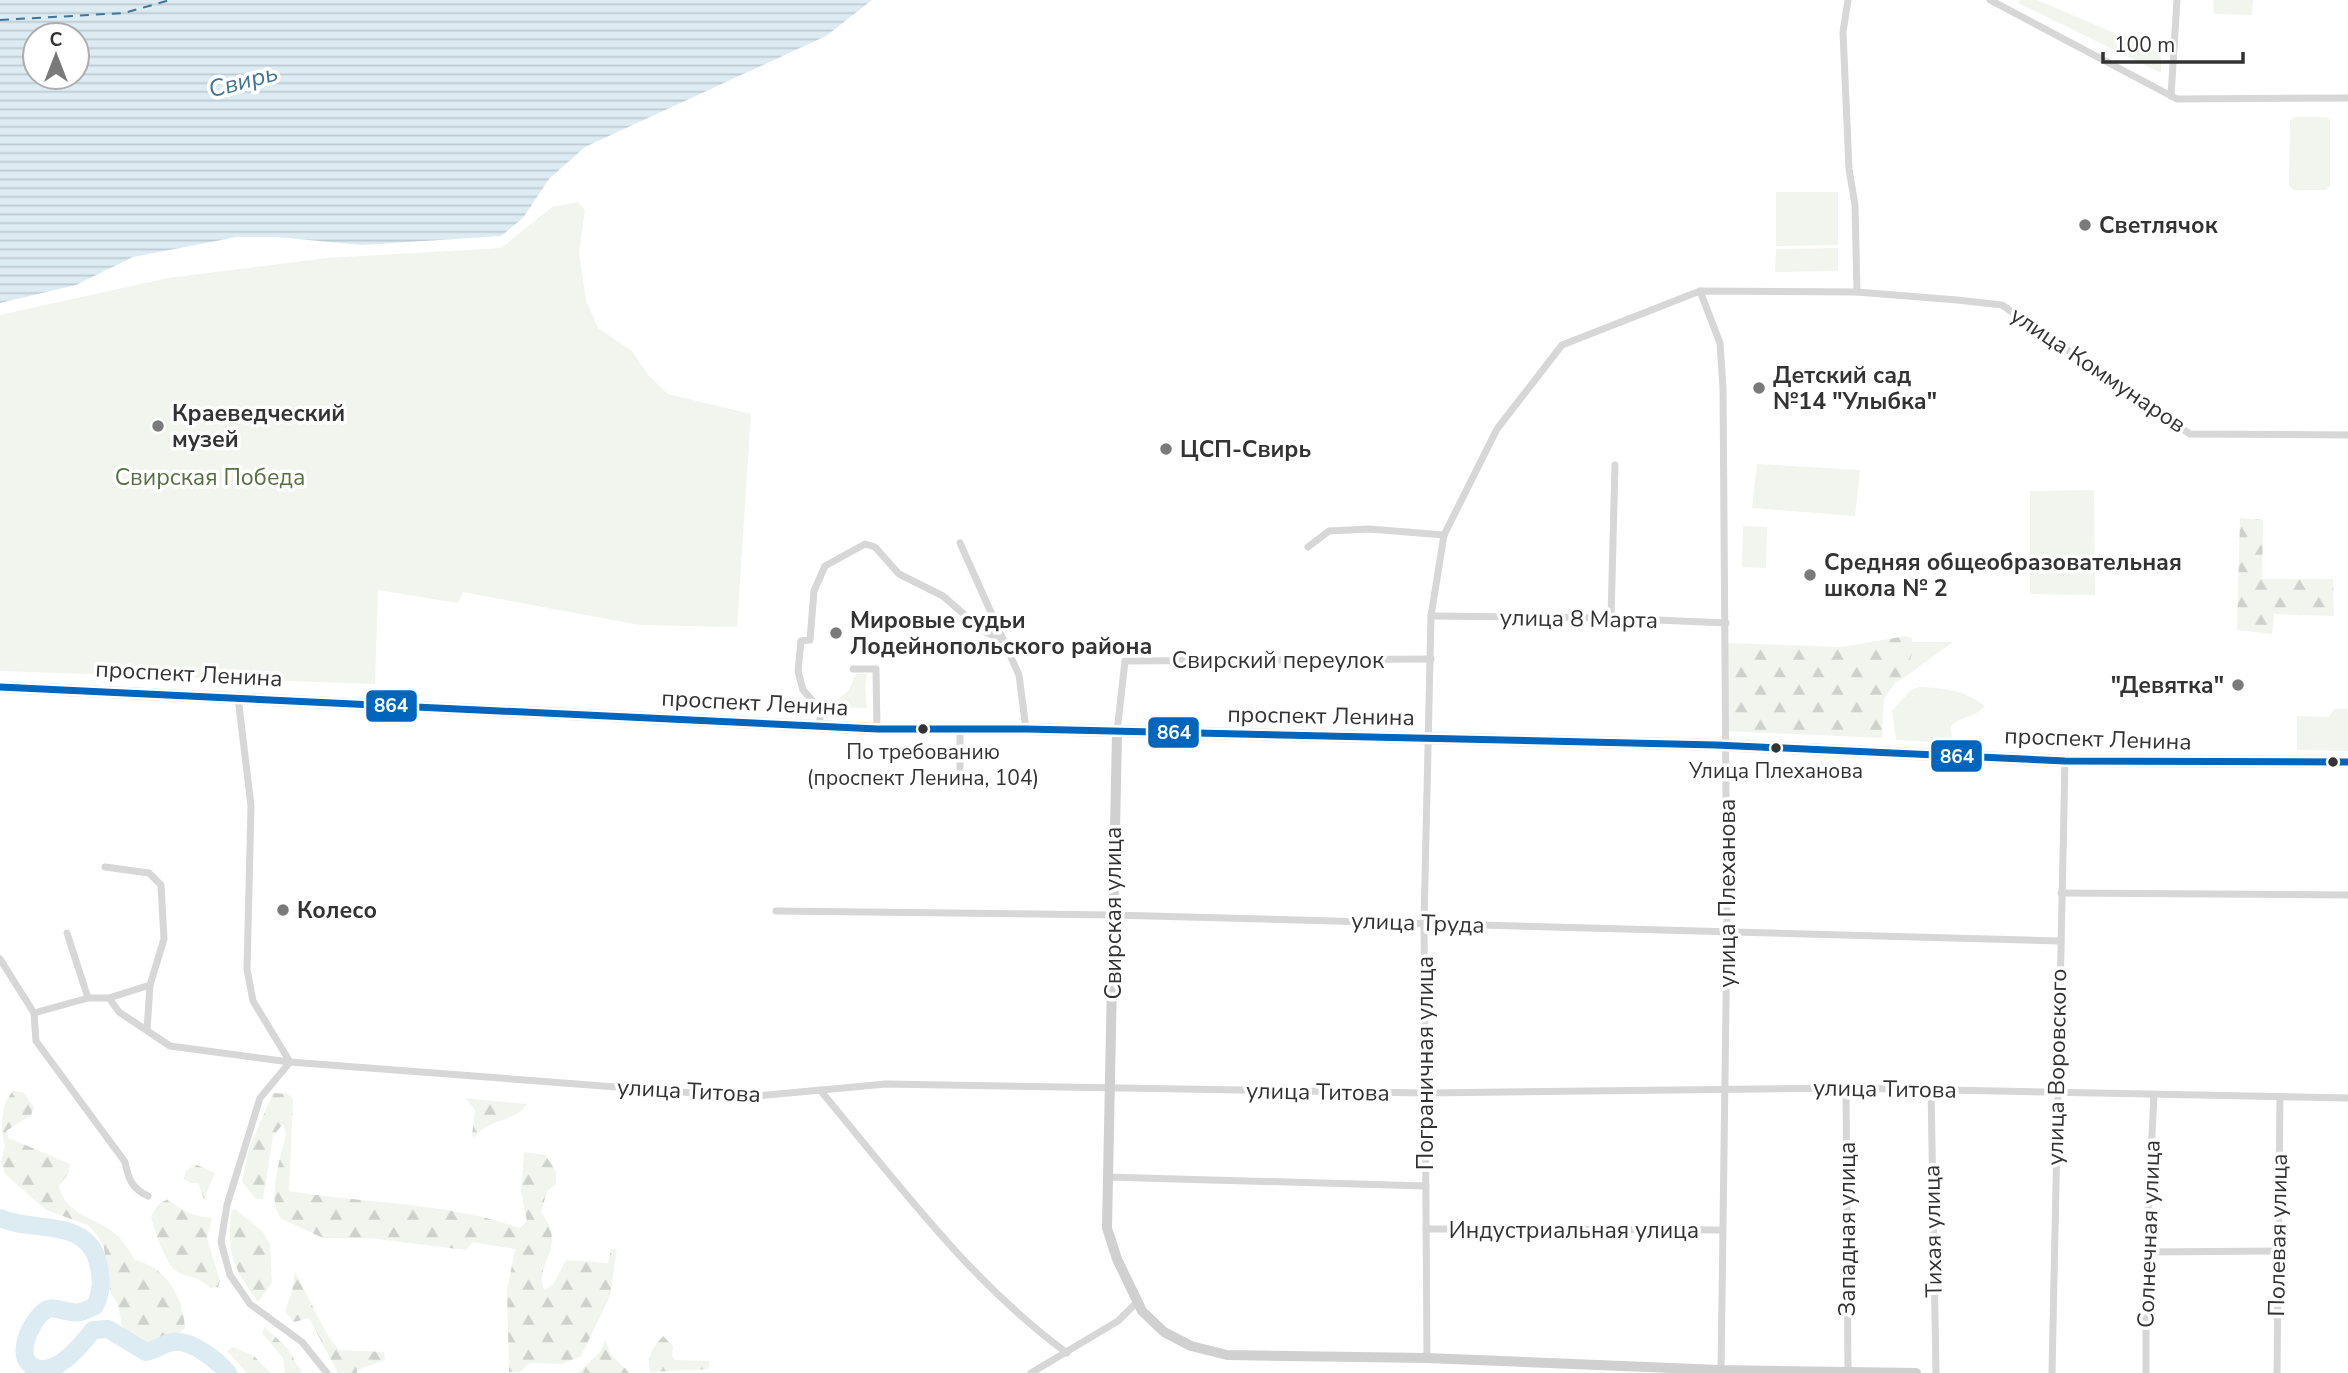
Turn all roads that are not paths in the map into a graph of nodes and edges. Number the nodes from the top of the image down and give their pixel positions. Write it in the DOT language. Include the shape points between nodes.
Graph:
graph roads {
  1 [pos="1848,0"];
  2 [pos="1990,0"];
  3 [pos="2177,0"];
  4 [pos="2171,96"];
  5 [pos="2348,99"];
  6 [pos="1700,290"];
  7 [pos="1857,292"];
  8 [pos="1642,312"];
  9 [pos="2348,435"];
  10 [pos="1615,465"];
  11 [pos="1444,535"];
  12 [pos="960,543"];
  13 [pos="1308,547"];
  14 [pos="1431,616"];
  15 [pos="1611,618"];
  16 [pos="1726,623"];
  17 [pos="1004,641"];
  18 [pos="1431,659"];
  19 [pos="1125,661"];
  20 [pos="853,669"];
  21 [pos="0,687"];
  22 [pos="238,697"];
  23 [pos="820,727"];
  24 [pos="877,729"];
  25 [pos="1026,729"];
  26 [pos="960,730"];
  27 [pos="1117,732"];
  28 [pos="1431,739"];
  29 [pos="1726,745"];
  30 [pos="2065,761"];
  31 [pos="2348,762"];
  32 [pos="960,768"];
  33 [pos="105,867"];
  34 [pos="2061,893"];
  35 [pos="2348,895"];
  36 [pos="776,911"];
  37 [pos="1113,915"];
  38 [pos="1424,923"];
  39 [pos="1727,932"];
  40 [pos="67,933"];
  41 [pos="2059,941"];
  42 [pos="0,959"];
  43 [pos="150,985"];
  44 [pos="88,998"];
  45 [pos="109,998"];
  46 [pos="34,1013"];
  47 [pos="147,1030"];
  48 [pos="290,1062"];
  49 [pos="1726,1088"];
  50 [pos="1846,1088"];
  51 [pos="1111,1089"];
  52 [pos="1931,1089"];
  53 [pos="820,1090"];
  54 [pos="1426,1093"];
  55 [pos="2056,1094"];
  56 [pos="2154,1095"];
  57 [pos="2280,1097"];
  58 [pos="2348,1098"];
  59 [pos="1107,1171"];
  60 [pos="1426,1186"];
  61 [pos="148,1196"];
  62 [pos="1426,1229"];
  63 [pos="1722,1230"];
  64 [pos="2277,1251"];
  65 [pos="2146,1252"];
  66 [pos="1137,1302"];
  67 [pos="1067,1353"];
  68 [pos="1427,1357"];
  69 [pos="1848,1370"];
  70 [pos="1721,1371"];
  71 [pos="327,1373"];
  72 [pos="1031,1373"];
  73 [pos="1916,1373"];
  74 [pos="1936,1373"];
  75 [pos="2052,1373"];
  76 [pos="2146,1373"];
  77 [pos="2277,1373"];
  1 -- 7 [label="street" via="1843,32"];
  2 -- 4 [label="street"];
  3 -- 4 [label="street"];
  4 -- 5 [label="street"];
  6 -- 7 [label="street, улица Коммунаров"];
  6 -- 8 [label="street, улица Коммунаров"];
  6 -- 16 [label="street, улица Плеханова" via="1720,343"];
  7 -- 9 [label="street, улица Коммунаров" via="2002,305 2190,434"];
  8 -- 11 [label="street, Пограничная улица" via="1562,345 1497,429"];
  10 -- 15 [label="street"];
  11 -- 13 [label="street" via="1329,531"];
  11 -- 14 [label="street, Пограничная улица"];
  12 -- 17 [label="street"];
  14 -- 15 [label="street, улица 8 Марта"];
  14 -- 18 [label="street, Пограничная улица"];
  15 -- 16 [label="street, улица 8 Марта"];
  16 -- 29 [label="street, улица Плеханова"];
  17 -- 23 [label="street" via="943,596 899,574 875,547 866,544 849,551 825,566 814,591 810,640 801,641 798,671 803,690 820,709"];
  17 -- 25 [label="street" via="1019,677"];
  18 -- 19 [label="street, Свирский переулок"];
  18 -- 28 [label="street, Пограничная улица"];
  19 -- 27 [label="street, Свирская улица"];
  20 -- 24 [label="street" via="876,669"];
  21 -- 22 [label="main road, проспект Ленина"];
  22 -- 23 [label="main road, проспект Ленина"];
  22 -- 48 [label="street" via="251,806 247,969 253,1001"];
  23 -- 24 [label="main road, проспект Ленина"];
  24 -- 26 [label="main road, проспект Ленина"];
  25 -- 26 [label="main road, проспект Ленина"];
  25 -- 27 [label="main road, проспект Ленина"];
  26 -- 32 [label="street"];
  27 -- 28 [label="main road, проспект Ленина"];
  27 -- 37 [label="street, Свирская улица"];
  28 -- 29 [label="main road, проспект Ленина"];
  28 -- 38 [label="street, Пограничная улица"];
  29 -- 30 [label="main road, проспект Ленина"];
  29 -- 39 [label="street, улица Плеханова"];
  30 -- 31 [label="main road, проспект Ленина"];
  30 -- 34 [label="street, улица Воровского"];
  33 -- 43 [label="street" via="149,873 161,884 164,939"];
  34 -- 35 [label="street"];
  34 -- 41 [label="street, улица Воровского"];
  36 -- 37 [label="street, улица Труда"];
  37 -- 38 [label="street, улица Труда"];
  37 -- 51 [label="street, Свирская улица"];
  38 -- 39 [label="street, улица Труда"];
  38 -- 54 [label="street, Пограничная улица"];
  39 -- 41 [label="street, улица Труда"];
  39 -- 49 [label="street, улица Плеханова"];
  40 -- 44 [label="street"];
  41 -- 55 [label="street, улица Воровского"];
  42 -- 46 [label="street"];
  43 -- 45 [label="street"];
  43 -- 47 [label="street"];
  44 -- 45 [label="street"];
  44 -- 46 [label="street"];
  45 -- 47 [label="street, улица Титова" via="119,1012"];
  46 -- 61 [label="street" via="36,1041 125,1162 127,1177 137,1191"];
  47 -- 48 [label="street, улица Титова" via="170,1045"];
  48 -- 53 [label="street, улица Титова" via="747,1097"];
  48 -- 71 [label="street" via="260,1098 227,1205 221,1242 230,1275 250,1304 302,1342"];
  49 -- 50 [label="street, улица Титова"];
  49 -- 54 [label="street, улица Титова"];
  49 -- 63 [label="street, улица Плеханова"];
  50 -- 52 [label="street, улица Титова"];
  50 -- 69 [label="street, Западная улица"];
  51 -- 53 [label="street, улица Титова" via="886,1084"];
  51 -- 54 [label="street, улица Титова"];
  51 -- 59 [label="street, Свирская улица"];
  52 -- 55 [label="street, улица Титова"];
  52 -- 74 [label="street, Тихая улица"];
  53 -- 67 [label="street" via="968,1263 1032,1327"];
  54 -- 60 [label="street, Пограничная улица"];
  55 -- 56 [label="street, улица Титова"];
  55 -- 75 [label="street, улица Воровского"];
  56 -- 57 [label="street, улица Титова"];
  56 -- 65 [label="street, Солнечная улица"];
  57 -- 58 [label="street, улица Титова"];
  57 -- 64 [label="street, Полевая улица"];
  59 -- 60 [label="street"];
  59 -- 66 [label="street, Свирская улица" via="1107,1228"];
  60 -- 62 [label="street, Пограничная улица"];
  62 -- 63 [label="street, Индустриальная улица"];
  62 -- 68 [label="street, Пограничная улица"];
  63 -- 70 [label="street, улица Плеханова"];
  64 -- 65 [label="street"];
  64 -- 77 [label="street, Полевая улица"];
  65 -- 76 [label="street, Солнечная улица"];
  66 -- 67 [label="street" via="1118,1321"];
  66 -- 68 [label="street, Свирская улица" via="1164,1332 1191,1346 1227,1355"];
  67 -- 72 [label="street"];
  68 -- 70 [label="street, Свирская улица"];
  69 -- 70 [label="street, Свирская улица"];
  69 -- 73 [label="street, Свирская улица"];
}
